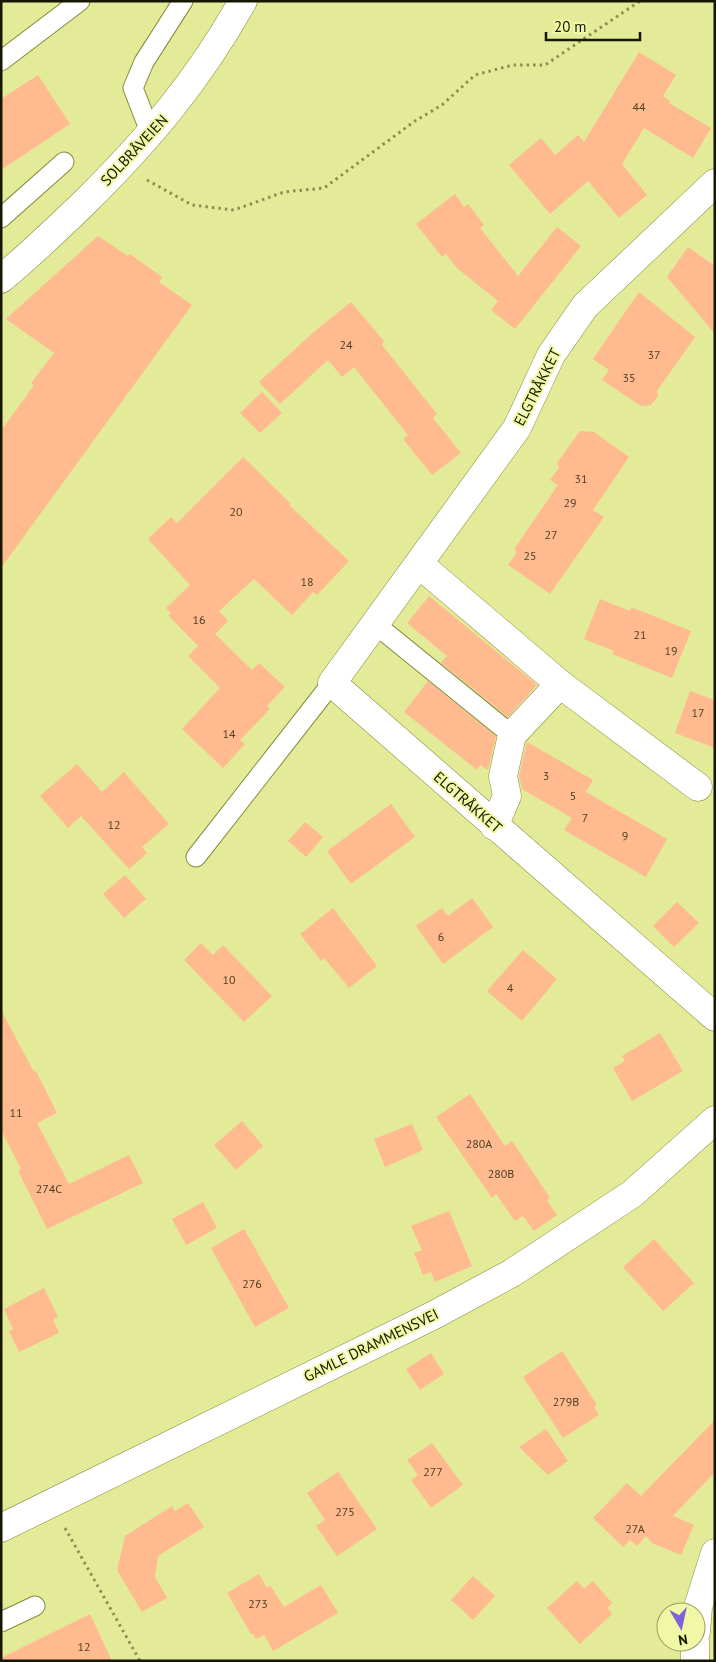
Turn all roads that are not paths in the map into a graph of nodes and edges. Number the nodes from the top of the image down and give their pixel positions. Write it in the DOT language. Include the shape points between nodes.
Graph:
graph roads {
  1 [pos="80,1"];
  2 [pos="183,1"];
  3 [pos="243,1"];
  4 [pos="1,61"];
  5 [pos="151,134"];
  6 [pos="64,162"];
  7 [pos="715,184"];
  8 [pos="1,218"];
  9 [pos="1,279"];
  10 [pos="419,564"];
  11 [pos="375,624"];
  12 [pos="332,683"];
  13 [pos="560,684"];
  14 [pos="512,735"];
  15 [pos="698,787"];
  16 [pos="494,826"];
  17 [pos="196,857"];
  18 [pos="715,1018"];
  19 [pos="715,1120"];
  20 [pos="1,1528"];
  21 [pos="715,1554"];
  22 [pos="700,1602"];
  23 [pos="35,1606"];
  24 [pos="1,1622"];
  1 -- 4 [label="lane"];
  2 -- 5 [label="lane" via="144,62 133,88"];
  3 -- 5 [label="street, SOLBRÅVEIEN" via="224,36"];
  5 -- 9 [label="street, SOLBRÅVEIEN" via="31,254"];
  6 -- 8 [label="lane"];
  7 -- 10 [label="street, ELGTRÅKKET" via="585,306 551,355 517,428"];
  10 -- 11 [label="street, ELGTRÅKKET"];
  10 -- 13 [label="street"];
  11 -- 12 [label="street, ELGTRÅKKET"];
  11 -- 14 [label="lane"];
  12 -- 16 [label="street, ELGTRÅKKET"];
  12 -- 17 [label="lane"];
  13 -- 14 [label="street"];
  13 -- 15 [label="street"];
  14 -- 16 [label="street" via="503,776 508,796"];
  16 -- 18 [label="street, ELGTRÅKKET"];
  19 -- 20 [label="street, GAMLE DRAMMENSVEI" via="632,1194 512,1273 434,1315"];
  21 -- 22 [label="street"];
  23 -- 24 [label="lane"];
}
